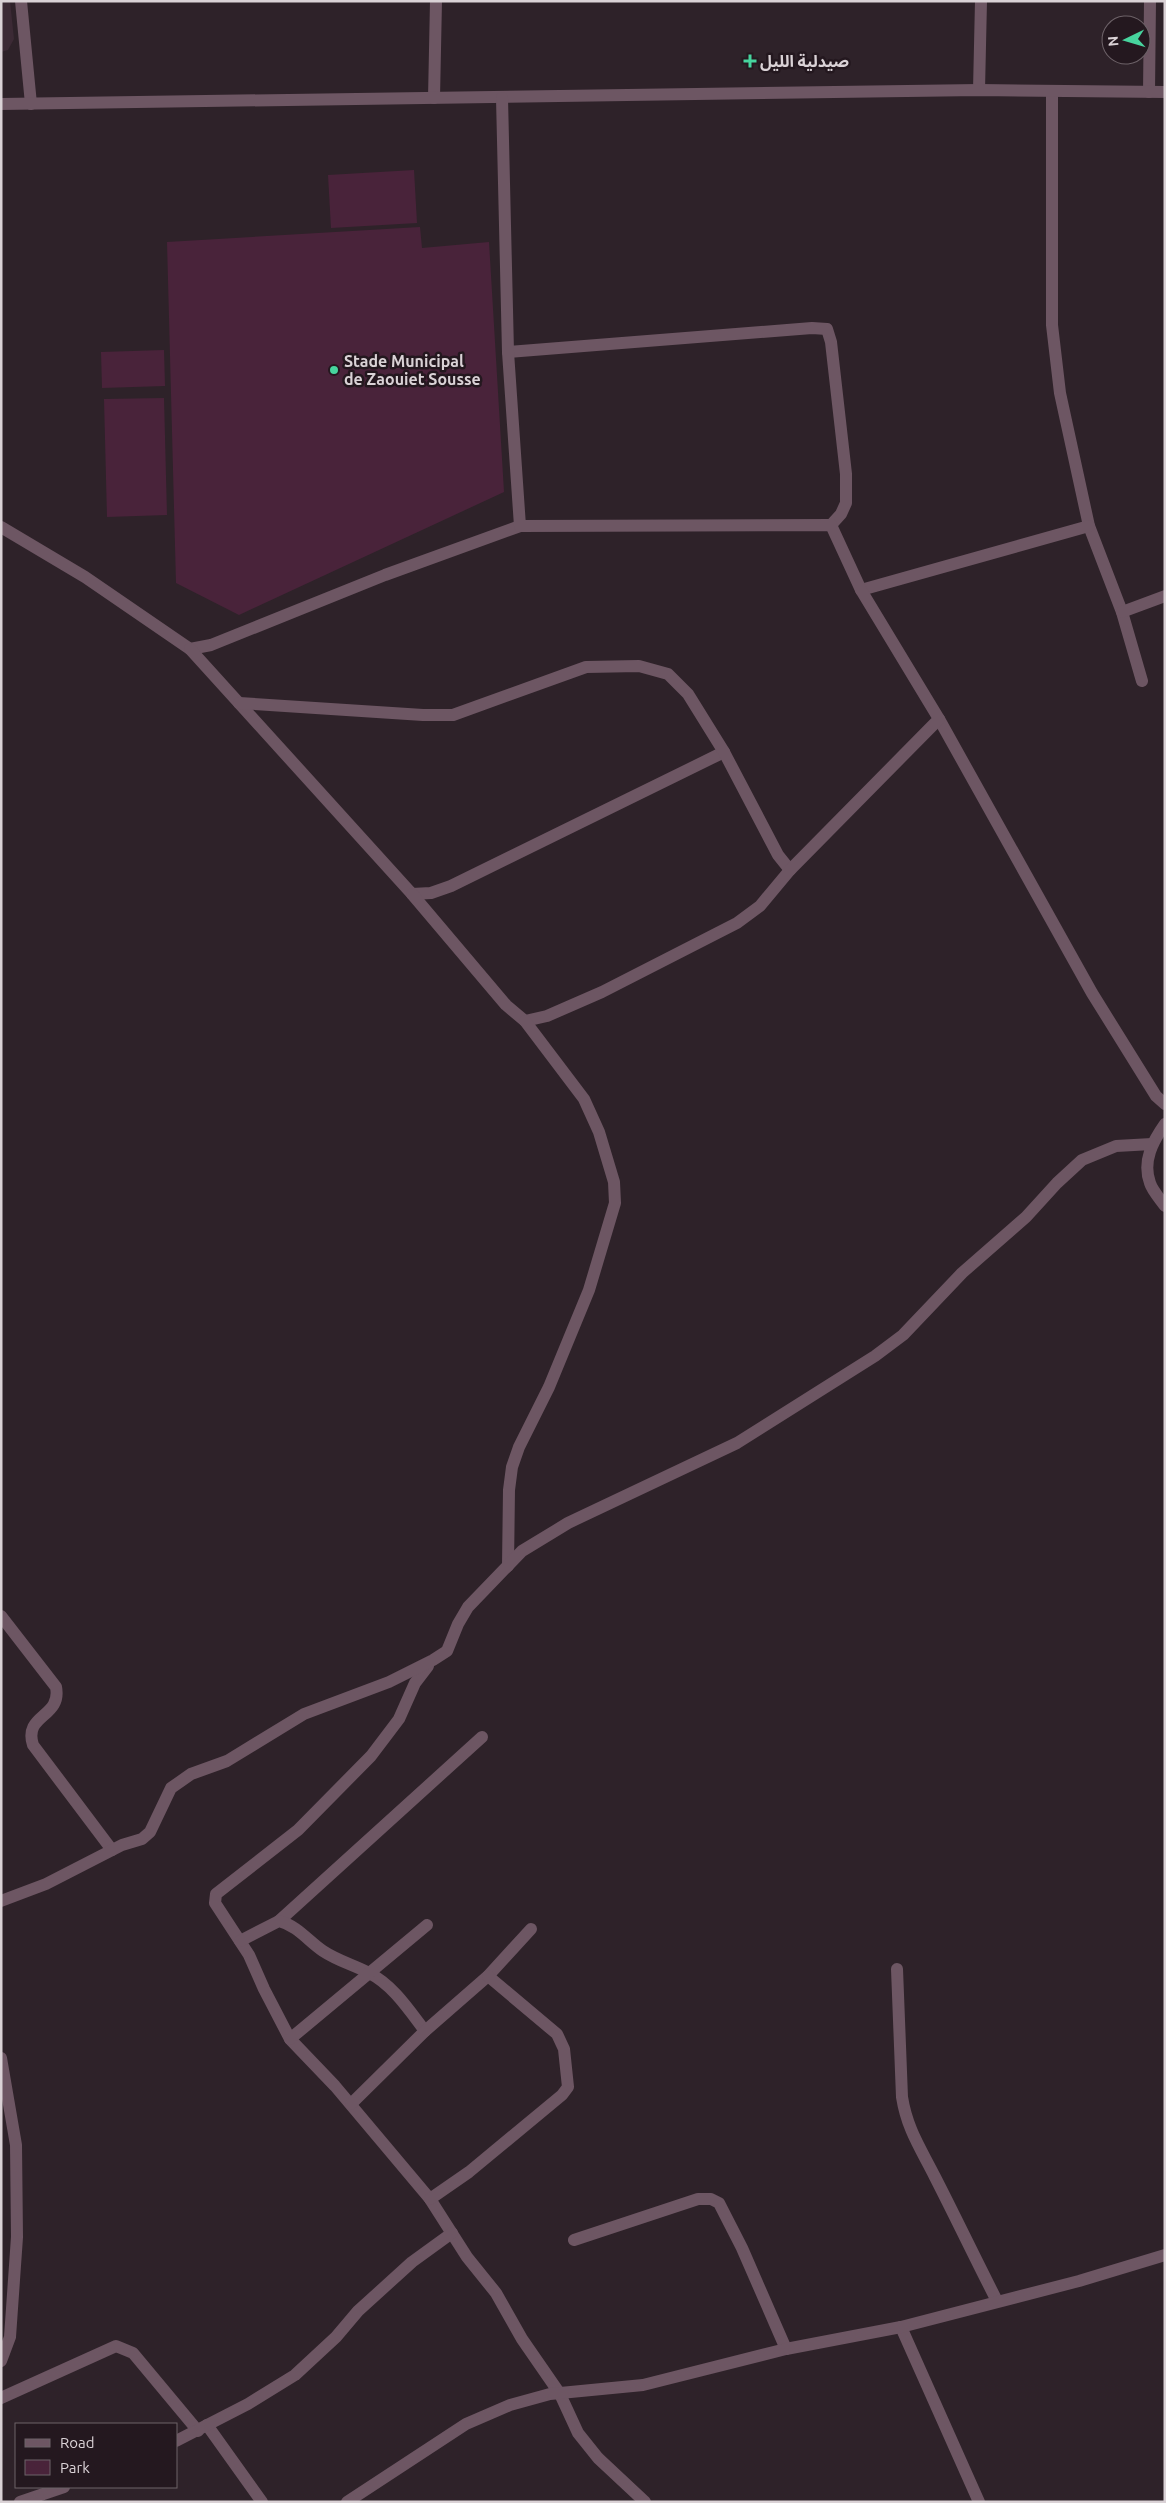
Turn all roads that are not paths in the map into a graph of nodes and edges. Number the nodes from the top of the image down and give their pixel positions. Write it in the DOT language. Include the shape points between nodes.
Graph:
graph roads {
  1 [pos="21,1"];
  2 [pos="436,1"];
  3 [pos="981,1"];
  4 [pos="1150,1"];
  5 [pos="979,90"];
  6 [pos="1052,90"];
  7 [pos="1149,92"];
  8 [pos="1165,92"];
  9 [pos="434,98"];
  10 [pos="502,98"];
  11 [pos="1,104"];
  12 [pos="31,104"];
  13 [pos="508,352"];
  14 [pos="832,525"];
  15 [pos="520,526"];
  16 [pos="1089,526"];
  17 [pos="1,527"];
  18 [pos="861,590"];
  19 [pos="1165,596"];
  20 [pos="1122,612"];
  21 [pos="190,649"];
  22 [pos="1142,681"];
  23 [pos="239,703"];
  24 [pos="939,719"];
  25 [pos="724,752"];
  26 [pos="790,870"];
  27 [pos="412,894"];
  28 [pos="525,1021"];
  29 [pos="1165,1104"];
  30 [pos="1165,1124"];
  31 [pos="1152,1144"];
  32 [pos="1165,1206"];
  33 [pos="508,1566"];
  34 [pos="1,1616"];
  35 [pos="433,1660"];
  36 [pos="482,1737"];
  37 [pos="112,1850"];
  38 [pos="1,1901"];
  39 [pos="279,1921"];
  40 [pos="427,1925"];
  41 [pos="531,1929"];
  42 [pos="240,1941"];
  43 [pos="897,1969"];
  44 [pos="369,1972"];
  45 [pos="488,1976"];
  46 [pos="425,2031"];
  47 [pos="290,2039"];
  48 [pos="1,2058"];
  49 [pos="351,2104"];
  50 [pos="430,2199"];
  51 [pos="452,2233"];
  52 [pos="574,2240"];
  53 [pos="1165,2255"];
  54 [pos="997,2301"];
  55 [pos="901,2327"];
  56 [pos="786,2349"];
  57 [pos="1,2362"];
  58 [pos="560,2394"];
  59 [pos="1,2398"];
  60 [pos="202,2428"];
  61 [pos="178,2439"];
  62 [pos="61,2488"];
  63 [pos="20,2502"];
  64 [pos="262,2502"];
  65 [pos="347,2502"];
  66 [pos="646,2502"];
  67 [pos="979,2502"];
  1 -- 12 [label="street"];
  2 -- 9 [label="street"];
  3 -- 5 [label="street"];
  4 -- 7 [label="street"];
  5 -- 6 [label="street"];
  5 -- 10 [label="street"];
  6 -- 7 [label="street"];
  6 -- 16 [label="street" via="1052,325 1060,393"];
  7 -- 8 [label="street"];
  9 -- 10 [label="street"];
  9 -- 12 [label="street"];
  10 -- 13 [label="street"];
  11 -- 12 [label="street"];
  13 -- 14 [label="street" via="827,329 846,474 846,503"];
  13 -- 15 [label="street"];
  14 -- 15 [label="street"];
  14 -- 18 [label="street"];
  15 -- 21 [label="street" via="384,575 211,645"];
  16 -- 18 [label="street"];
  16 -- 20 [label="street"];
  17 -- 21 [label="street" via="85,577"];
  18 -- 24 [label="street"];
  19 -- 20 [label="street"];
  20 -- 22 [label="street"];
  21 -- 23 [label="street"];
  23 -- 25 [label="street" via="453,715 586,667 639,666 668,674 688,694"];
  23 -- 27 [label="street"];
  24 -- 26 [label="street"];
  24 -- 29 [label="street" via="1092,993 1156,1096"];
  25 -- 26 [label="street" via="778,856"];
  25 -- 27 [label="street" via="452,886 430,893"];
  26 -- 28 [label="street" via="760,906 738,923 602,992 547,1016"];
  27 -- 28 [label="street" via="506,1005"];
  28 -- 33 [label="street" via="584,1099 599,1132 614,1182 615,1203 589,1290 512,1467"];
  30 -- 31 [label="street"];
  31 -- 32 [label="street" via="1147,1167 1150,1183"];
  31 -- 33 [label="street" via="1116,1146 1082,1160 1026,1217 962,1273 903,1335 875,1356 737,1443 560,1528 522,1551"];
  33 -- 35 [label="street" via="468,1607 447,1651"];
  34 -- 37 [label="street" via="56,1687 56,1704 31,1732 33,1745"];
  35 -- 37 [label="street" via="389,1682 304,1714 226,1761 191,1774 171,1788 150,1832 142,1839"];
  35 -- 42 [label="street" via="414,1683 399,1719 365,1762 298,1830 216,1894 215,1903"];
  36 -- 39 [label="street"];
  37 -- 38 [label="street" via="58,1879"];
  39 -- 42 [label="street"];
  39 -- 44 [label="street" via="289,1924 343,1963"];
  40 -- 44 [label="street"];
  41 -- 45 [label="street"];
  42 -- 47 [label="street"];
  43 -- 54 [label="street" via="905,2116 912,2137 932,2170"];
  44 -- 46 [label="street" via="400,1998"];
  44 -- 47 [label="street"];
  45 -- 46 [label="street"];
  45 -- 50 [label="street" via="557,2034 564,2049 568,2087 469,2172"];
  46 -- 49 [label="street"];
  47 -- 49 [label="street"];
  48 -- 57 [label="street" via="16,2145 17,2227 10,2338"];
  49 -- 50 [label="street"];
  50 -- 51 [label="street"];
  51 -- 58 [label="street" via="496,2293 522,2340"];
  51 -- 60 [label="street" via="412,2262 295,2375"];
  52 -- 56 [label="street" via="698,2200 711,2199 719,2203"];
  53 -- 54 [label="street"];
  54 -- 55 [label="street"];
  55 -- 56 [label="street"];
  55 -- 67 [label="street"];
  56 -- 58 [label="street" via="643,2385"];
  58 -- 65 [label="street" via="510,2406 466,2424"];
  58 -- 66 [label="street" via="578,2433 593,2452"];
  59 -- 60 [label="street" via="116,2346 123,2347"];
  60 -- 61 [label="street"];
  60 -- 64 [label="street"];
  62 -- 63 [label="street"];
}
